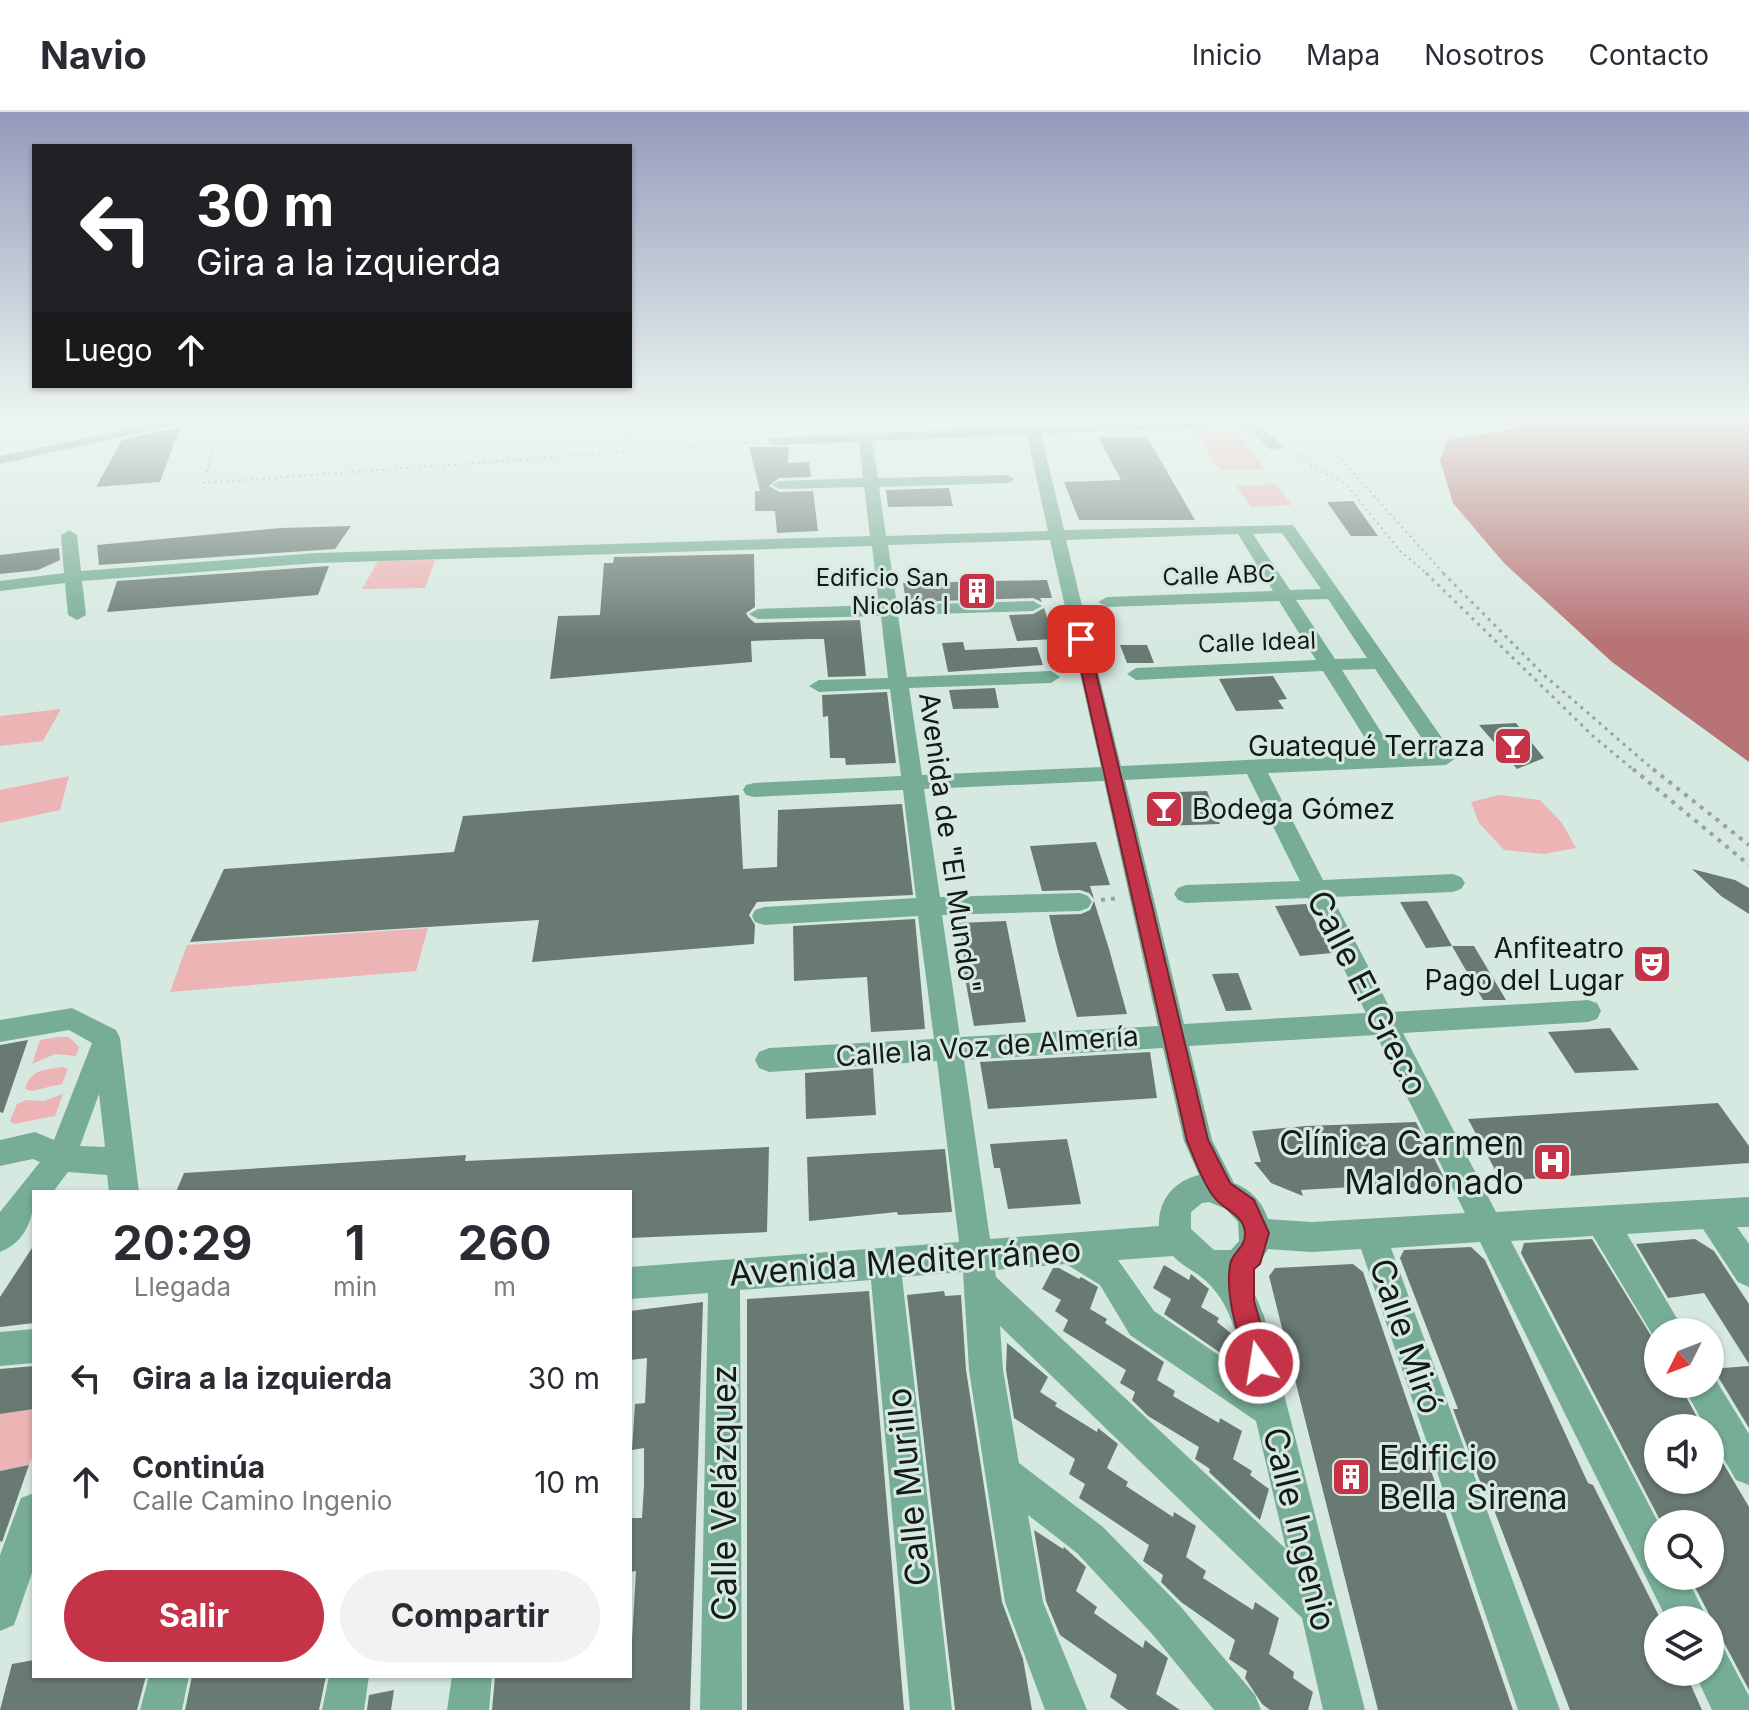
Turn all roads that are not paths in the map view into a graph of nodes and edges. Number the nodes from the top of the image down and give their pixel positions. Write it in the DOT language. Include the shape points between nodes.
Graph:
graph roads {
  1 [pos="872,492"];
  2 [pos="1048,492"];
  3 [pos="1243,530"];
  4 [pos="69,535"];
  5 [pos="1058,536"];
  6 [pos="879,541"];
  7 [pos="73,577"];
  8 [pos="0,586"];
  9 [pos="1333,594"];
  10 [pos="1285,597"];
  11 [pos="1107,602"];
  12 [pos="1033,606"];
  13 [pos="889,611"];
  14 [pos="758,614"];
  15 [pos="77,615"];
  16 [pos="1381,663"];
  17 [pos="1329,665"];
  18 [pos="1136,674"];
  19 [pos="1051,677"];
  20 [pos="899,682"];
  21 [pos="819,686"];
  22 [pos="1389,760"];
  23 [pos="1254,767"];
  24 [pos="1112,773"];
  25 [pos="911,782"];
  26 [pos="754,790"];
  27 [pos="1453,883"];
  28 [pos="1315,888"];
  29 [pos="1186,894"];
  30 [pos="1080,902"];
  31 [pos="928,906"];
  32 [pos="764,916"];
  33 [pos="1588,1011"];
  34 [pos="1384,1023"];
  35 [pos="0,1031"];
  36 [pos="1172,1034"];
  37 [pos="107,1038"];
  38 [pos="947,1047"];
  39 [pos="769,1060"];
  40 [pos="0,1153"];
  41 [pos="61,1158"];
  42 [pos="121,1162"];
  43 [pos="36,1190"];
  44 [pos="124,1190"];
  45 [pos="1209,1190"];
  46 [pos="32,1195"];
  47 [pos="1749,1212"];
  48 [pos="1710,1214"];
  49 [pos="1601,1220"];
  50 [pos="1487,1227"];
  51 [pos="1257,1233"];
  52 [pos="1371,1234"];
  53 [pos="0,1237"];
  54 [pos="1179,1240"];
  55 [pos="1070,1249"];
  56 [pos="885,1263"];
  57 [pos="1228,1265"];
  58 [pos="978,1271"];
  59 [pos="1749,1271"];
  60 [pos="724,1275"];
  61 [pos="632,1283"];
  62 [pos="1660,1318"];
  63 [pos="32,1346"];
  64 [pos="0,1349"];
  65 [pos="1707,1398"];
  66 [pos="1270,1410"];
  67 [pos="1749,1467"];
  68 [pos="1002,1472"];
  69 [pos="32,1517"];
  70 [pos="1644,1534"];
  71 [pos="1320,1608"];
  72 [pos="0,1611"];
  73 [pos="169,1678"];
  74 [pos="349,1678"];
  75 [pos="472,1678"];
  76 [pos="1722,1686"];
  77 [pos="161,1710"];
  78 [pos="343,1710"];
  79 [pos="468,1710"];
  80 [pos="721,1710"];
  81 [pos="931,1710"];
  82 [pos="1066,1710"];
  83 [pos="1240,1710"];
  84 [pos="1344,1710"];
  85 [pos="1539,1710"];
  86 [pos="1734,1710"];
  1 -- 6 [label="street, Avenida de \"El Mundo\""];
  2 -- 5 [label="street"];
  3 -- 5 [label="street"];
  3 -- 9 [label="street" via="1287,528"];
  3 -- 10 [label="street"];
  4 -- 7 [label="street"];
  5 -- 6 [label="street"];
  5 -- 24 [label="street"];
  6 -- 7 [label="street" via="317,558"];
  6 -- 13 [label="street, Avenida de \"El Mundo\""];
  7 -- 8 [label="street"];
  7 -- 15 [label="street"];
  9 -- 10 [label="street, Calle ABC"];
  9 -- 16 [label="street"];
  10 -- 11 [label="street, Calle ABC"];
  10 -- 17 [label="street"];
  12 -- 13 [label="street"];
  13 -- 14 [label="street"];
  13 -- 20 [label="street, Avenida de \"El Mundo\""];
  16 -- 17 [label="street, Calle Ideal"];
  16 -- 22 [label="street" via="1446,758"];
  17 -- 18 [label="street, Calle Ideal"];
  17 -- 22 [label="street"];
  19 -- 20 [label="street"];
  20 -- 21 [label="street"];
  20 -- 25 [label="street, Avenida de \"El Mundo\""];
  22 -- 23 [label="street"];
  23 -- 24 [label="street"];
  23 -- 28 [label="street, Calle El Greco"];
  24 -- 25 [label="street"];
  24 -- 36 [label="street"];
  25 -- 26 [label="street"];
  25 -- 31 [label="street, Avenida de \"El Mundo\""];
  27 -- 28 [label="street"];
  28 -- 29 [label="street"];
  28 -- 34 [label="street, Calle El Greco"];
  30 -- 31 [label="street"];
  31 -- 32 [label="street"];
  31 -- 38 [label="street, Avenida de \"El Mundo\""];
  33 -- 34 [label="street, Calle la Voz de Almería"];
  34 -- 36 [label="street, Calle la Voz de Almería"];
  34 -- 50 [label="street, Calle El Greco"];
  35 -- 37 [label="street" via="72,1019"];
  36 -- 38 [label="street, Calle la Voz de Almería"];
  36 -- 45 [label="street"];
  37 -- 41 [label="street"];
  37 -- 42 [label="street"];
  38 -- 39 [label="street, Calle la Voz de Almería"];
  38 -- 58 [label="street, Avenida de \"El Mundo\""];
  40 -- 41 [label="street" via="35,1145"];
  41 -- 42 [label="street"];
  41 -- 43 [label="street"];
  42 -- 44 [label="street"];
  45 -- 51 [label="street" via="1246,1208"];
  45 -- 54 [label="street" via="1185,1194 1174,1214"];
  46 -- 53 [label="street"];
  47 -- 48 [label="street"];
  48 -- 49 [label="street"];
  48 -- 59 [label="street"];
  49 -- 50 [label="street"];
  49 -- 62 [label="street"];
  50 -- 52 [label="street"];
  50 -- 70 [label="street, Calle El Greco"];
  51 -- 52 [label="street"];
  51 -- 57 [label="street" via="1251,1256"];
  52 -- 85 [label="street, Calle Miró"];
  54 -- 55 [label="street, Avenida Mediterráneo"];
  54 -- 57 [label="street" via="1201,1261"];
  55 -- 58 [label="street, Avenida Mediterráneo"];
  55 -- 66 [label="street" via="1111,1274 1142,1323"];
  56 -- 58 [label="street, Avenida Mediterráneo"];
  56 -- 60 [label="street, Avenida Mediterráneo"];
  56 -- 81 [label="street, Calle Murillo"];
  57 -- 66 [label="street, Calle Ingenio"];
  58 -- 68 [label="street, Avenida de \"El Mundo\""];
  58 -- 71 [label="street"];
  60 -- 61 [label="street, Avenida Mediterráneo"];
  60 -- 80 [label="street, Calle Velázquez"];
  63 -- 64 [label="street"];
  65 -- 67 [label="street"];
  66 -- 71 [label="street, Calle Ingenio"];
  68 -- 82 [label="street, Avenida de \"El Mundo\"" via="1024,1602"];
  68 -- 83 [label="street" via="1090,1540 1167,1621"];
  69 -- 72 [label="street"];
  71 -- 84 [label="street, Calle Ingenio"];
  73 -- 77 [label="street"];
  74 -- 78 [label="street"];
  75 -- 79 [label="street"];
  76 -- 86 [label="street"];
}
